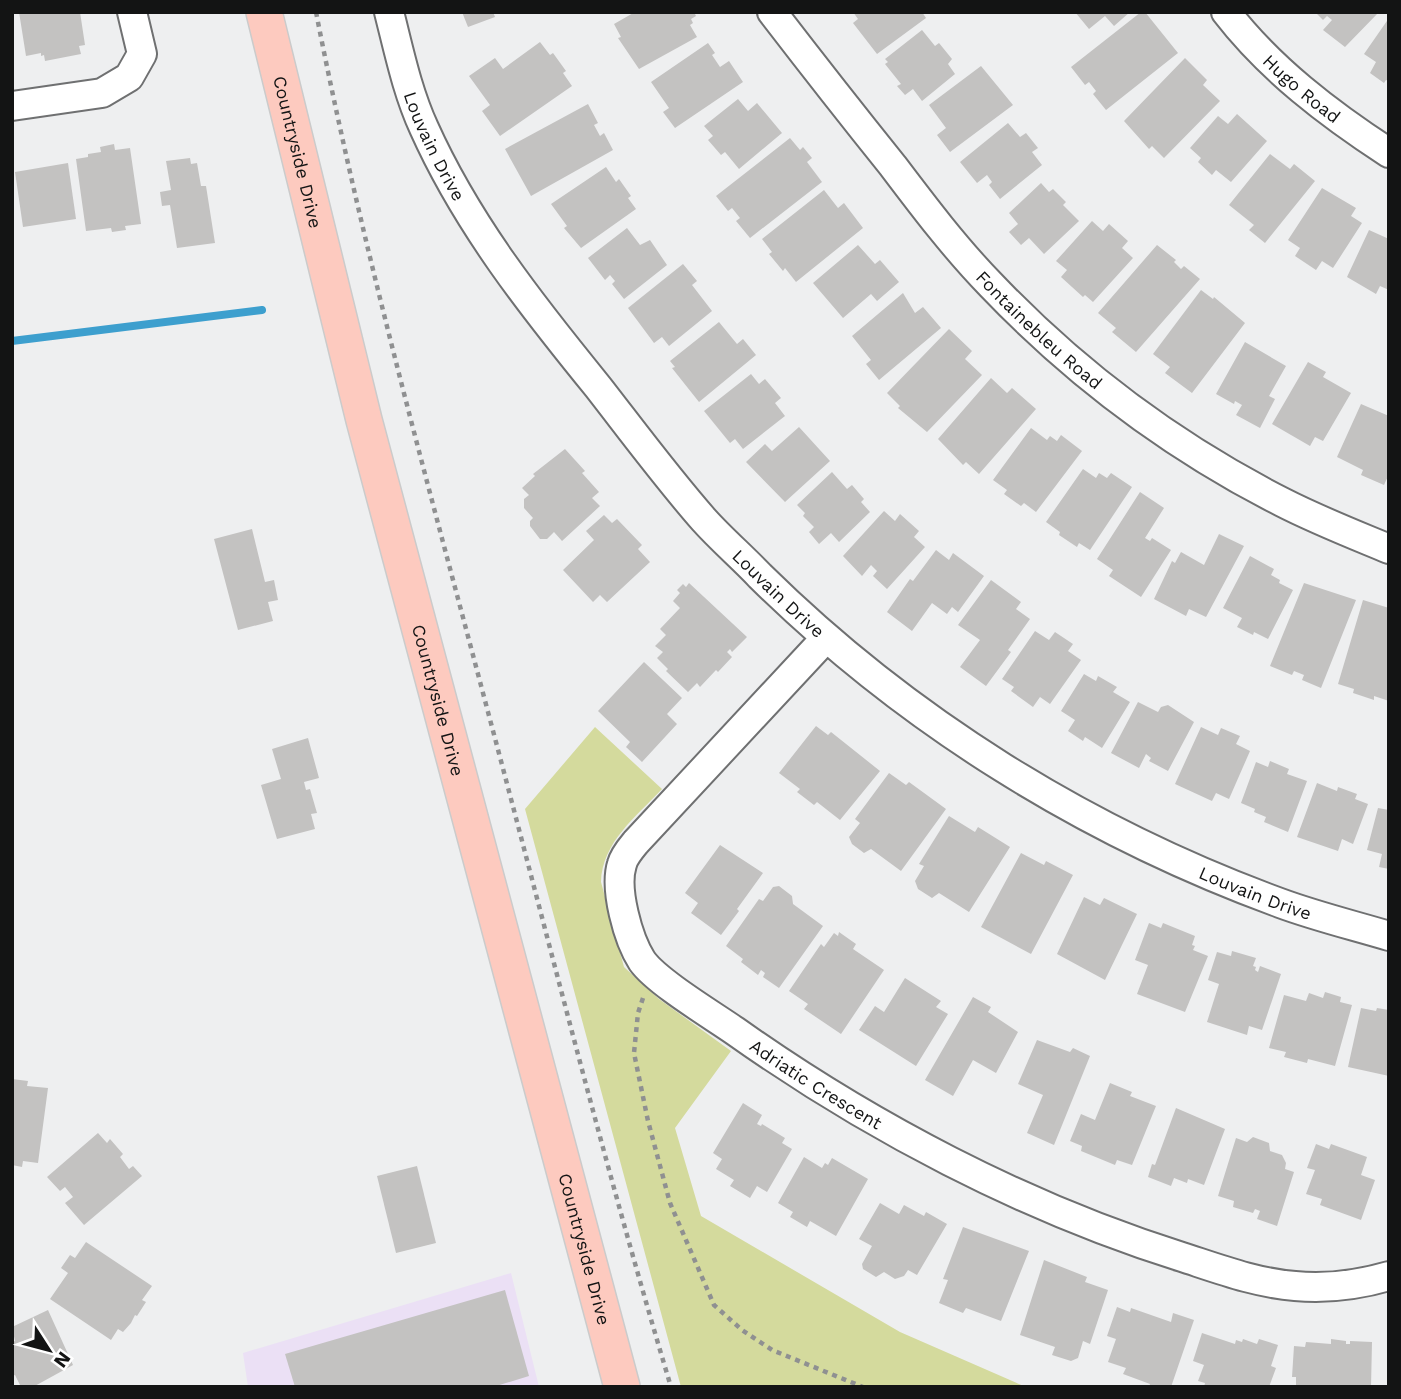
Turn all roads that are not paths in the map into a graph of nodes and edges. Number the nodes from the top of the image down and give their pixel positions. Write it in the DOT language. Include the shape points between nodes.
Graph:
graph roads {
  1 [pos="132,12"];
  2 [pos="264,12"];
  3 [pos="389,12"];
  4 [pos="772,12"];
  5 [pos="1226,12"];
  6 [pos="12,106"];
  7 [pos="1389,153"];
  8 [pos="1389,549"];
  9 [pos="826,638"];
  10 [pos="1389,936"];
  11 [pos="1389,1276"];
  12 [pos="622,1387"];
  1 -- 6 [label="street" via="142,54 129,77 102,93"];
  2 -- 12 [label="main road, Countryside Drive" via="372,447"];
  3 -- 9 [label="street, Louvain Drive" via="423,126 500,262 705,521"];
  4 -- 8 [label="street, Fontainebleu Road" via="937,223 1053,346 1116,399 1244,481"];
  5 -- 7 [label="street, Hugo Road" via="1317,102"];
  9 -- 10 [label="street, Louvain Drive" via="922,714 1089,817 1249,891"];
  9 -- 11 [label="street, Adriatic Crescent" via="636,842 622,863 619,886 623,907 642,961 756,1047 843,1102 960,1165 1105,1230 1267,1282 1321,1287"];
}
